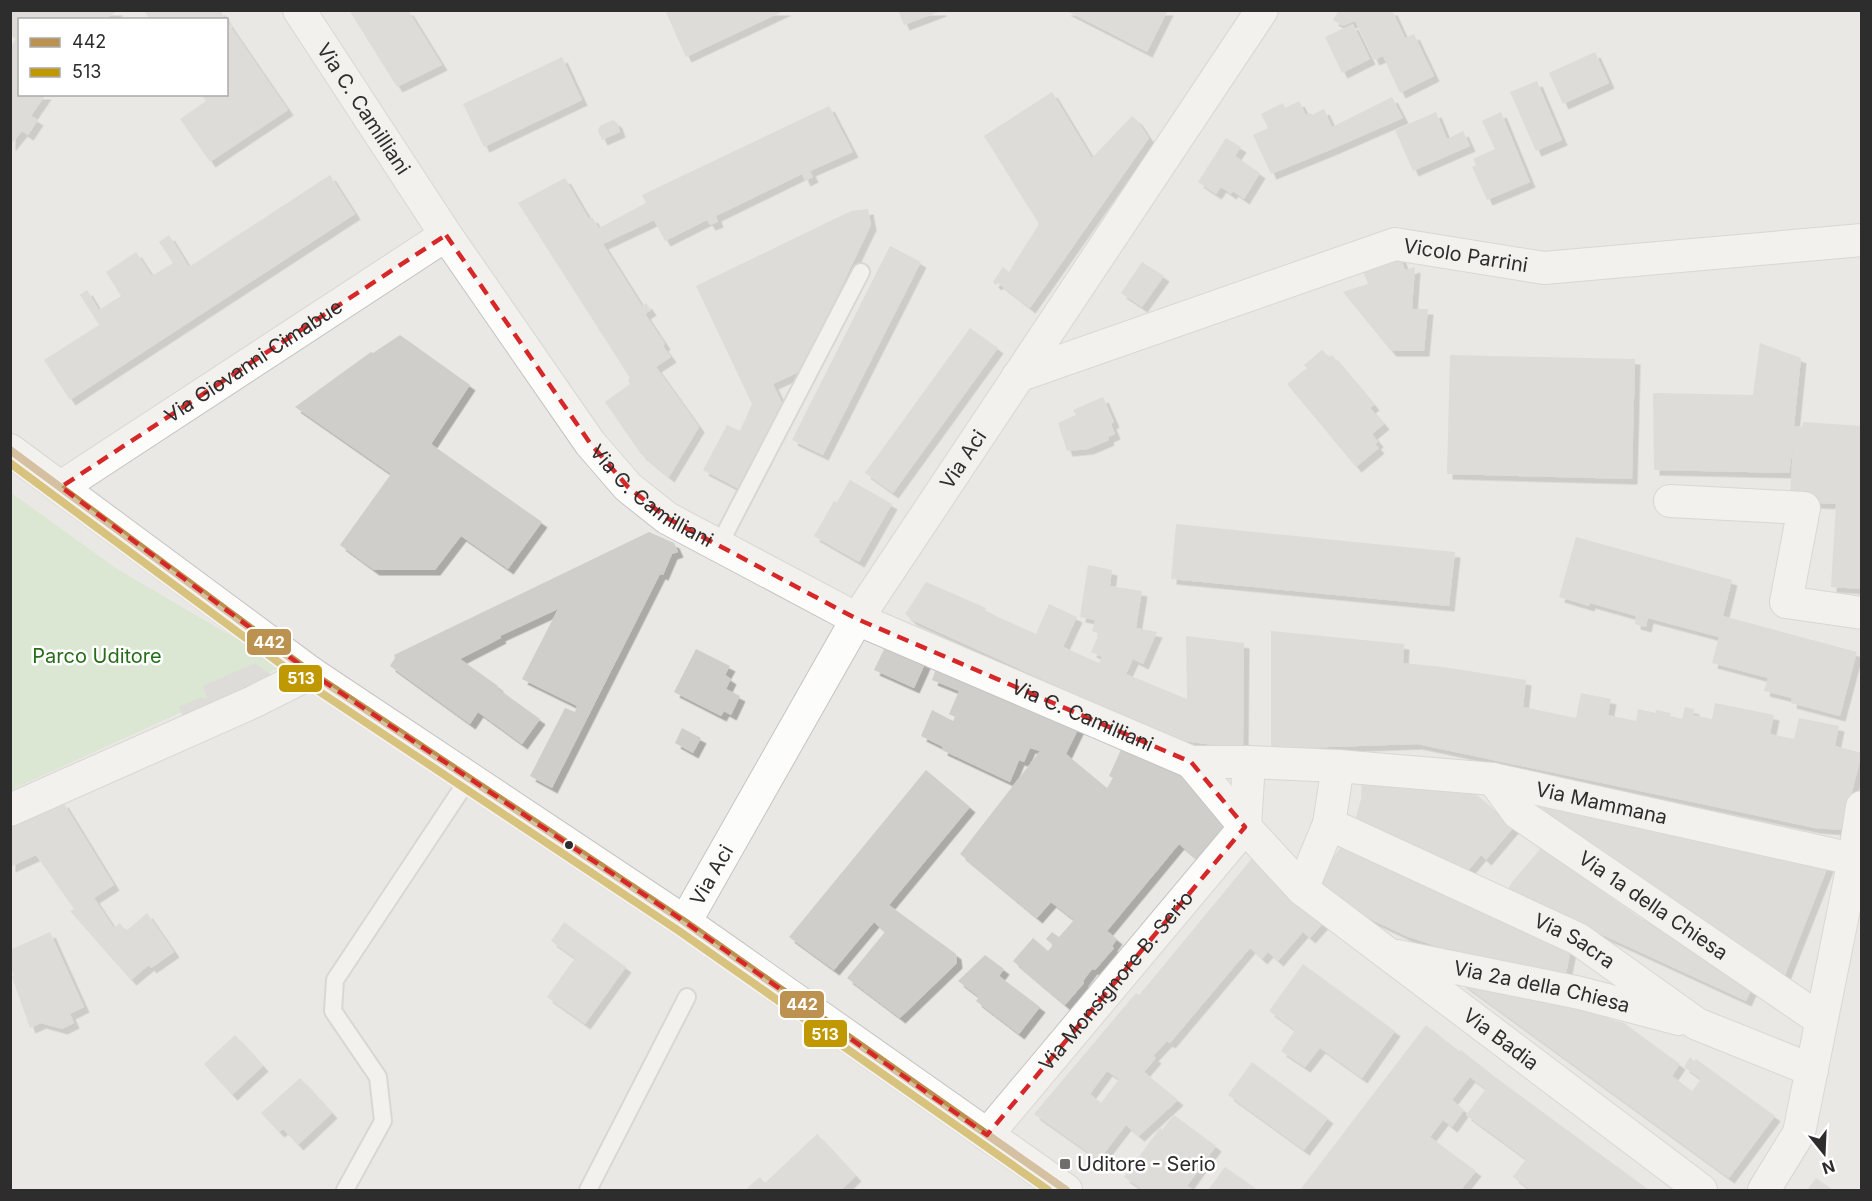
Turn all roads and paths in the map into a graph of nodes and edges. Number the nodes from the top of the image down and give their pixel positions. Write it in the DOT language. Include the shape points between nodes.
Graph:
graph roads {
  1 [pos="299,10"];
  2 [pos="1262,10"];
  3 [pos="446,235"];
  4 [pos="1862,240"];
  5 [pos="861,272"];
  6 [pos="1018,376"];
  7 [pos="10,450"];
  8 [pos="61,486"];
  9 [pos="1670,501"];
  10 [pos="719,545"];
  11 [pos="1862,613"];
  12 [pos="857,618"];
  13 [pos="311,673"];
  14 [pos="1191,762"];
  15 [pos="1249,762"];
  16 [pos="1338,766"];
  17 [pos="469,778"];
  18 [pos="1493,779"];
  19 [pos="1862,807"];
  20 [pos="10,810"];
  21 [pos="1329,824"];
  22 [pos="1245,826"];
  23 [pos="1858,860"];
  24 [pos="1302,890"];
  25 [pos="685,922"];
  26 [pos="1388,954"];
  27 [pos="687,997"];
  28 [pos="1821,1020"];
  29 [pos="1697,1024"];
  30 [pos="1812,1070"];
  31 [pos="987,1135"];
  32 [pos="345,1191"];
  33 [pos="588,1191"];
  34 [pos="1066,1191"];
  35 [pos="1701,1191"];
  36 [pos="1764,1191"];
  1 -- 3 [label="street, Via C. Camilliani"];
  2 -- 6 [label="street, Via Aci"];
  3 -- 8 [label="street, Via Giovanni Cimabue"];
  3 -- 10 [label="street, Via C. Camilliani" via="590,443 628,487 667,518"];
  4 -- 6 [label="street, Vicolo Parrini" via="1544,268 1395,244"];
  5 -- 10 [label="lane"];
  6 -- 12 [label="street, Via Aci"];
  7 -- 8 [label="street"];
  8 -- 13 [label="street"];
  9 -- 11 [label="street" via="1804,508 1786,602"];
  10 -- 12 [label="street, Via C. Camilliani"];
  12 -- 14 [label="street, Via C. Camilliani"];
  12 -- 25 [label="street, Via Aci"];
  13 -- 17 [label="street"];
  13 -- 20 [label="street"];
  14 -- 15 [label="street, Via Mammana"];
  14 -- 22 [label="street, Via Badia"];
  15 -- 16 [label="street, Via Mammana"];
  15 -- 22 [label="street"];
  16 -- 18 [label="street, Via Mammana"];
  16 -- 21 [label="street"];
  17 -- 25 [label="street"];
  17 -- 32 [label="lane" via="335,980 333,1011 378,1077 383,1121"];
  18 -- 23 [label="street, Via Mammana"];
  18 -- 28 [label="street, Via 1a della Chiesa" via="1518,813"];
  19 -- 23 [label="street"];
  21 -- 24 [label="street"];
  21 -- 29 [label="street, Via Sacra" via="1578,939"];
  22 -- 24 [label="street, Via Badia"];
  22 -- 31 [label="street, Via Monsignore B. Serio"];
  23 -- 28 [label="street"];
  24 -- 26 [label="street, Via Badia"];
  25 -- 31 [label="street"];
  26 -- 29 [label="street, Via 2a della Chiesa" via="1580,993"];
  26 -- 35 [label="street, Via Badia"];
  27 -- 33 [label="lane"];
  28 -- 30 [label="street"];
  29 -- 30 [label="street, Via Sacra"];
  30 -- 36 [label="street" via="1799,1133"];
  31 -- 34 [label="street"];
}
